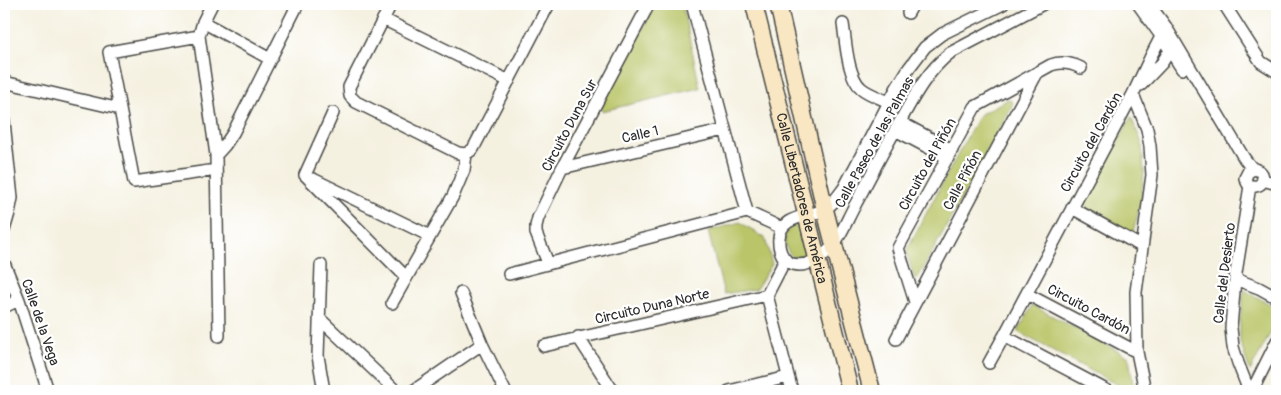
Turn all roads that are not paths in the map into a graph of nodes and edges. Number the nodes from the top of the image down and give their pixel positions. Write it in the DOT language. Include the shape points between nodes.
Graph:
graph roads {
  1 [pos="212,4"];
  2 [pos="298,4"];
  3 [pos="391,4"];
  4 [pos="549,4"];
  5 [pos="649,4"];
  6 [pos="692,4"];
  7 [pos="754,4"];
  8 [pos="778,4"];
  9 [pos="1005,4"];
  10 [pos="1043,4"];
  11 [pos="1138,4"];
  12 [pos="1150,4"];
  13 [pos="1224,4"];
  14 [pos="1022,8"];
  15 [pos="383,19"];
  16 [pos="1014,19"];
  17 [pos="203,22"];
  18 [pos="843,24"];
  19 [pos="1164,32"];
  20 [pos="199,36"];
  21 [pos="1173,46"];
  22 [pos="270,59"];
  23 [pos="1081,68"];
  24 [pos="1277,72"];
  25 [pos="1036,73"];
  26 [pos="4,82"];
  27 [pos="509,82"];
  28 [pos="896,89"];
  29 [pos="1134,94"];
  30 [pos="913,99"];
  31 [pos="889,102"];
  32 [pos="120,108"];
  33 [pos="333,114"];
  34 [pos="4,122"];
  35 [pos="725,130"];
  36 [pos="874,130"];
  37 [pos="895,130"];
  38 [pos="466,154"];
  39 [pos="950,154"];
  40 [pos="216,155"];
  41 [pos="562,168"];
  42 [pos="216,170"];
  43 [pos="1250,172"];
  44 [pos="304,175"];
  45 [pos="1263,180"];
  46 [pos="1277,184"];
  47 [pos="1250,186"];
  48 [pos="1072,208"];
  49 [pos="825,210"];
  50 [pos="747,212"];
  51 [pos="807,215"];
  52 [pos="782,228"];
  53 [pos="4,230"];
  54 [pos="430,236"];
  55 [pos="834,244"];
  56 [pos="1142,246"];
  57 [pos="818,259"];
  58 [pos="785,260"];
  59 [pos="4,263"];
  60 [pos="548,263"];
  61 [pos="321,265"];
  62 [pos="509,274"];
  63 [pos="406,277"];
  64 [pos="1235,279"];
  65 [pos="461,293"];
  66 [pos="1027,294"];
  67 [pos="768,295"];
  68 [pos="1277,298"];
  69 [pos="19,300"];
  70 [pos="914,302"];
  71 [pos="392,303"];
  72 [pos="4,307"];
  73 [pos="319,318"];
  74 [pos="219,336"];
  75 [pos="1004,336"];
  76 [pos="578,338"];
  77 [pos="896,339"];
  78 [pos="1277,341"];
  79 [pos="482,344"];
  80 [pos="544,346"];
  81 [pos="1137,352"];
  82 [pos="989,363"];
  83 [pos="788,377"];
  84 [pos="48,391"];
  85 [pos="324,391"];
  86 [pos="396,391"];
  87 [pos="413,391"];
  88 [pos="505,391"];
  89 [pos="613,391"];
  90 [pos="729,391"];
  91 [pos="792,391"];
  92 [pos="850,391"];
  93 [pos="872,391"];
  94 [pos="1108,391"];
  95 [pos="1145,391"];
  96 [pos="1251,391"];
  1 -- 17 [label="street"];
  2 -- 22 [label="street"];
  3 -- 15 [label="street"];
  4 -- 27 [label="street"];
  5 -- 41 [label="street, Circuito Duna Sur"];
  6 -- 35 [label="street"];
  7 -- 51 [label="street, Calle Libertadores de América"];
  8 -- 49 [label="street, Calle Libertadores de América"];
  9 -- 16 [label="street"];
  9 -- 28 [label="street, Calle Paseo de las Palmas" via="942,34 925,47"];
  10 -- 14 [label="street, Calle Paseo de las Palmas"];
  11 -- 19 [label="street"];
  12 -- 19 [label="street"];
  13 -- 24 [label="street" via="1261,62"];
  14 -- 16 [label="street, Calle Paseo de las Palmas"];
  15 -- 27 [label="street"];
  15 -- 38 [label="street" via="349,87 350,96 356,102 458,153"];
  16 -- 30 [label="street, Calle Paseo de las Palmas" via="950,53"];
  17 -- 20 [label="street"];
  17 -- 22 [label="street"];
  18 -- 31 [label="street" via="851,73 866,92"];
  19 -- 21 [label="street"];
  19 -- 29 [label="street"];
  20 -- 32 [label="street" via="109,52"];
  20 -- 40 [label="street"];
  21 -- 29 [label="street"];
  21 -- 43 [label="street"];
  22 -- 40 [label="street" via="233,132"];
  23 -- 25 [label="street, Circuito del Piñón" via="1059,62"];
  25 -- 39 [label="street, Circuito del Piñón" via="975,107"];
  25 -- 70 [label="street, Calle Piñón"];
  26 -- 32 [label="street"];
  27 -- 38 [label="street" via="473,149"];
  28 -- 30 [label="street"];
  28 -- 31 [label="street, Calle Paseo de las Palmas"];
  29 -- 48 [label="street, Circuito del Cardón"];
  29 -- 56 [label="street, Circuito del Cardón" via="1147,129 1152,175"];
  30 -- 37 [label="street, Calle Paseo de las Palmas"];
  31 -- 36 [label="street, Calle Paseo de las Palmas"];
  32 -- 42 [label="street" via="134,182"];
  33 -- 44 [label="street"];
  34 -- 53 [label="street" via="12,198"];
  35 -- 41 [label="street, Calle 1"];
  35 -- 50 [label="street"];
  36 -- 37 [label="street, Calle Piñón"];
  36 -- 49 [label="street, Calle Paseo de las Palmas" via="844,188"];
  37 -- 39 [label="street, Calle Piñón"];
  37 -- 55 [label="street, Calle Paseo de las Palmas"];
  38 -- 54 [label="street" via="464,170 453,196"];
  39 -- 70 [label="street, Circuito del Piñón" via="898,248"];
  40 -- 42 [label="street"];
  41 -- 60 [label="street, Circuito Duna Sur" via="536,226"];
  42 -- 74 [label="street"];
  43 -- 45 [label="street" via="1260,172"];
  43 -- 47 [label="street" via="1246,181"];
  44 -- 54 [label="street"];
  44 -- 63 [label="street"];
  45 -- 46 [label="street"];
  45 -- 47 [label="street" via="1256,187"];
  47 -- 64 [label="street, Calle del Desierto"];
  48 -- 56 [label="street"];
  48 -- 66 [label="street, Circuito del Cardón"];
  49 -- 51 [label="street, Calle Paseo de las Palmas"];
  49 -- 55 [label="street, Calle Libertadores de América"];
  50 -- 52 [label="street"];
  50 -- 60 [label="street"];
  51 -- 52 [label="street, Calle Paseo de las Palmas" via="786,222"];
  51 -- 57 [label="street, Calle Libertadores de América"];
  52 -- 58 [label="street" via="779,244"];
  54 -- 63 [label="street"];
  55 -- 57 [label="street, Calle Paseo de las Palmas"];
  55 -- 93 [label="street, Calle Libertadores de América"];
  56 -- 81 [label="street, Circuito del Cardón" via="1136,292"];
  57 -- 58 [label="street" via="806,265"];
  57 -- 92 [label="street, Calle Libertadores de América"];
  58 -- 67 [label="street"];
  59 -- 69 [label="street, Calle de la Vega"];
  60 -- 62 [label="street"];
  61 -- 73 [label="street"];
  63 -- 71 [label="street"];
  64 -- 68 [label="street"];
  64 -- 96 [label="street, Calle del Desierto" via="1231,328 1233,347"];
  65 -- 79 [label="street"];
  66 -- 75 [label="street, Circuito del Cardón"];
  66 -- 81 [label="street, Circuito Cardón"];
  67 -- 76 [label="street, Circuito Duna Norte"];
  67 -- 83 [label="street"];
  69 -- 72 [label="street"];
  69 -- 84 [label="street, Calle de la Vega"];
  70 -- 77 [label="street, Calle Piñón"];
  73 -- 85 [label="street" via="318,356"];
  73 -- 86 [label="street"];
  75 -- 82 [label="street, Circuito del Cardón"];
  75 -- 94 [label="street"];
  76 -- 80 [label="street, Circuito Duna Norte"];
  76 -- 89 [label="street"];
  78 -- 96 [label="street"];
  79 -- 87 [label="street"];
  79 -- 88 [label="street"];
  81 -- 95 [label="street, Circuito del Cardón"];
  83 -- 90 [label="street"];
  83 -- 91 [label="street"];
}
